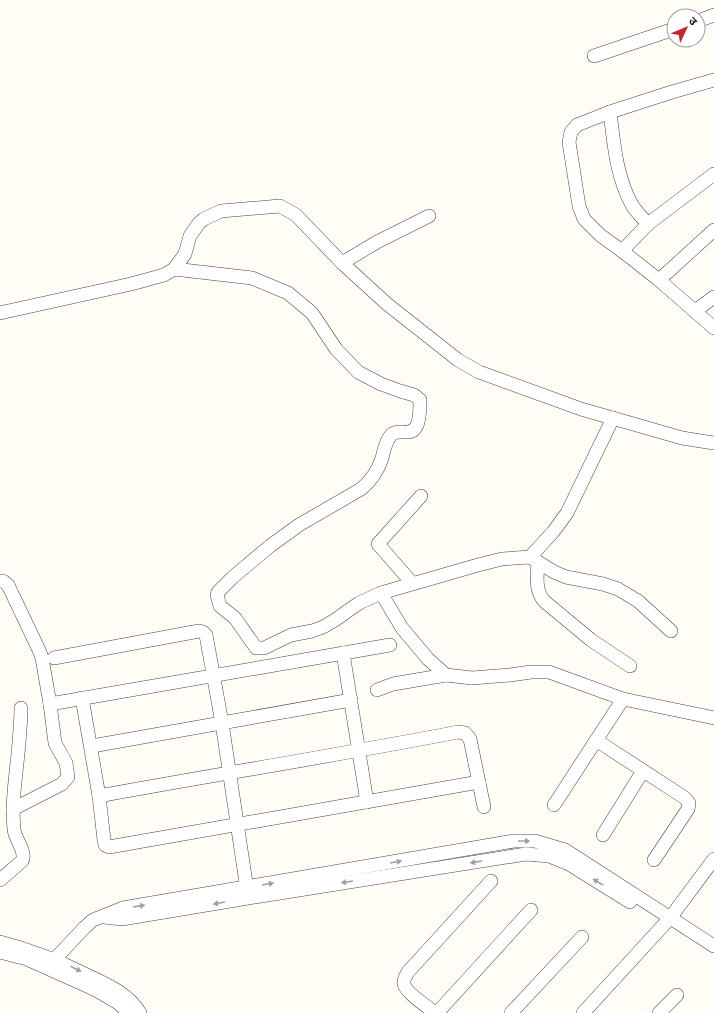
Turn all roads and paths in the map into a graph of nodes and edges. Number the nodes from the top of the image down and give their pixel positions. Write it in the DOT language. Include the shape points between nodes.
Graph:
graph roads {
  1 [pos="666,32"];
  2 [pos="594,56"];
  3 [pos="714,80"];
  4 [pos="610,112"];
  5 [pos="714,174"];
  6 [pos="429,216"];
  7 [pos="648,224"];
  8 [pos="714,230"];
  9 [pos="622,250"];
  10 [pos="342,263"];
  11 [pos="174,269"];
  12 [pos="659,280"];
  13 [pos="714,297"];
  14 [pos="695,311"];
  15 [pos="0,312"];
  16 [pos="714,328"];
  17 [pos="613,418"];
  18 [pos="714,443"];
  19 [pos="421,496"];
  20 [pos="534,560"];
  21 [pos="0,581"];
  22 [pos="412,583"];
  23 [pos="381,593"];
  24 [pos="671,631"];
  25 [pos="390,645"];
  26 [pos="343,653"];
  27 [pos="54,658"];
  28 [pos="630,666"];
  29 [pos="213,675"];
  30 [pos="446,675"];
  31 [pos="377,690"];
  32 [pos="82,698"];
  33 [pos="623,699"];
  34 [pos="351,700"];
  35 [pos="50,704"];
  36 [pos="21,708"];
  37 [pos="714,718"];
  38 [pos="222,723"];
  39 [pos="596,740"];
  40 [pos="92,746"];
  41 [pos="359,751"];
  42 [pos="643,771"];
  43 [pos="229,772"];
  44 [pos="479,782"];
  45 [pos="99,796"];
  46 [pos="367,802"];
  47 [pos="554,805"];
  48 [pos="484,807"];
  49 [pos="13,809"];
  50 [pos="237,824"];
  51 [pos="603,835"];
  52 [pos="714,858"];
  53 [pos="654,860"];
  54 [pos="0,880"];
  55 [pos="490,881"];
  56 [pos="248,893"];
  57 [pos="531,910"];
  58 [pos="667,920"];
  59 [pos="582,937"];
  60 [pos="0,942"];
  61 [pos="714,946"];
  62 [pos="0,952"];
  63 [pos="714,955"];
  64 [pos="55,959"];
  65 [pos="677,995"];
  66 [pos="128,1013"];
  67 [pos="140,1013"];
  68 [pos="436,1013"];
  69 [pos="510,1013"];
  70 [pos="583,1013"];
  71 [pos="659,1013"];
  1 -- 2 [label="street"];
  3 -- 4 [label="street"];
  4 -- 7 [label="street" via="621,180 632,206"];
  4 -- 9 [label="street" via="577,125 571,132 569,142 579,206 584,220"];
  5 -- 7 [label="street"];
  6 -- 10 [label="street" via="376,242"];
  7 -- 9 [label="street"];
  8 -- 12 [label="street"];
  9 -- 12 [label="street"];
  10 -- 11 [label="street" via="296,215 280,206 221,211 204,219 190,236 185,254"];
  10 -- 17 [label="street" via="387,304 458,360 486,374"];
  11 -- 15 [label="street" via="164,275 131,284"];
  11 -- 23 [label="street" via="252,278 288,293 312,313 336,348 358,372 381,384 417,397 420,402 415,429 391,435 374,477 362,489 299,525 270,546 218,592 216,595 220,606 235,618 256,648 260,649 291,635 323,627"];
  12 -- 14 [label="street"];
  13 -- 14 [label="street"];
  14 -- 16 [label="street"];
  17 -- 18 [label="street" via="682,438"];
  17 -- 20 [label="street" via="567,513"];
  19 -- 22 [label="street" via="378,544"];
  20 -- 22 [label="street" via="502,559"];
  20 -- 24 [label="street" via="566,577 618,589 638,600"];
  20 -- 28 [label="street" via="537,588 544,601 591,640"];
  21 -- 35 [label="street" via="8,585 39,650"];
  22 -- 23 [label="street"];
  23 -- 30 [label="street" via="407,634 428,659"];
  25 -- 26 [label="street"];
  26 -- 29 [label="street"];
  26 -- 34 [label="street"];
  27 -- 29 [label="street" via="199,631 206,635"];
  29 -- 32 [label="street"];
  29 -- 38 [label="street"];
  30 -- 31 [label="street" via="393,684"];
  30 -- 33 [label="street" via="472,678 549,672"];
  32 -- 35 [label="street"];
  32 -- 40 [label="street"];
  33 -- 37 [label="street"];
  33 -- 39 [label="street"];
  34 -- 38 [label="street"];
  34 -- 41 [label="street"];
  35 -- 49 [label="street" via="55,743 66,763 68,777 62,784"];
  36 -- 49 [label="street"];
  38 -- 40 [label="street"];
  38 -- 43 [label="street"];
  39 -- 42 [label="street"];
  39 -- 47 [label="street"];
  40 -- 45 [label="street"];
  41 -- 43 [label="street"];
  41 -- 44 [label="street" via="458,732 465,733 470,739"];
  41 -- 46 [label="street"];
  42 -- 51 [label="street"];
  42 -- 53 [label="street" via="689,803 688,809"];
  43 -- 45 [label="street"];
  43 -- 50 [label="street"];
  44 -- 46 [label="street"];
  44 -- 48 [label="street"];
  45 -- 50 [label="street" via="104,840 105,845 109,847"];
  46 -- 50 [label="street"];
  49 -- 54 [label="street" via="14,831 24,858"];
  50 -- 56 [label="street"];
  52 -- 58 [label="street"];
  55 -- 68 [label="street" via="404,979 407,990"];
  56 -- 58 [label="street" via="514,841 535,842 565,850"];
  56 -- 64 [label="street" via="123,908 93,920"];
  57 -- 68 [label="street"];
  58 -- 61 [label="street"];
  58 -- 63 [label="street"];
  58 -- 70 [label="street"];
  59 -- 69 [label="street"];
  60 -- 64 [label="street"];
  62 -- 66 [label="street" via="27,959 94,989 118,1003"];
  64 -- 67 [label="street, one-way" via="114,988 128,998"];
  65 -- 71 [label="street"];
}
